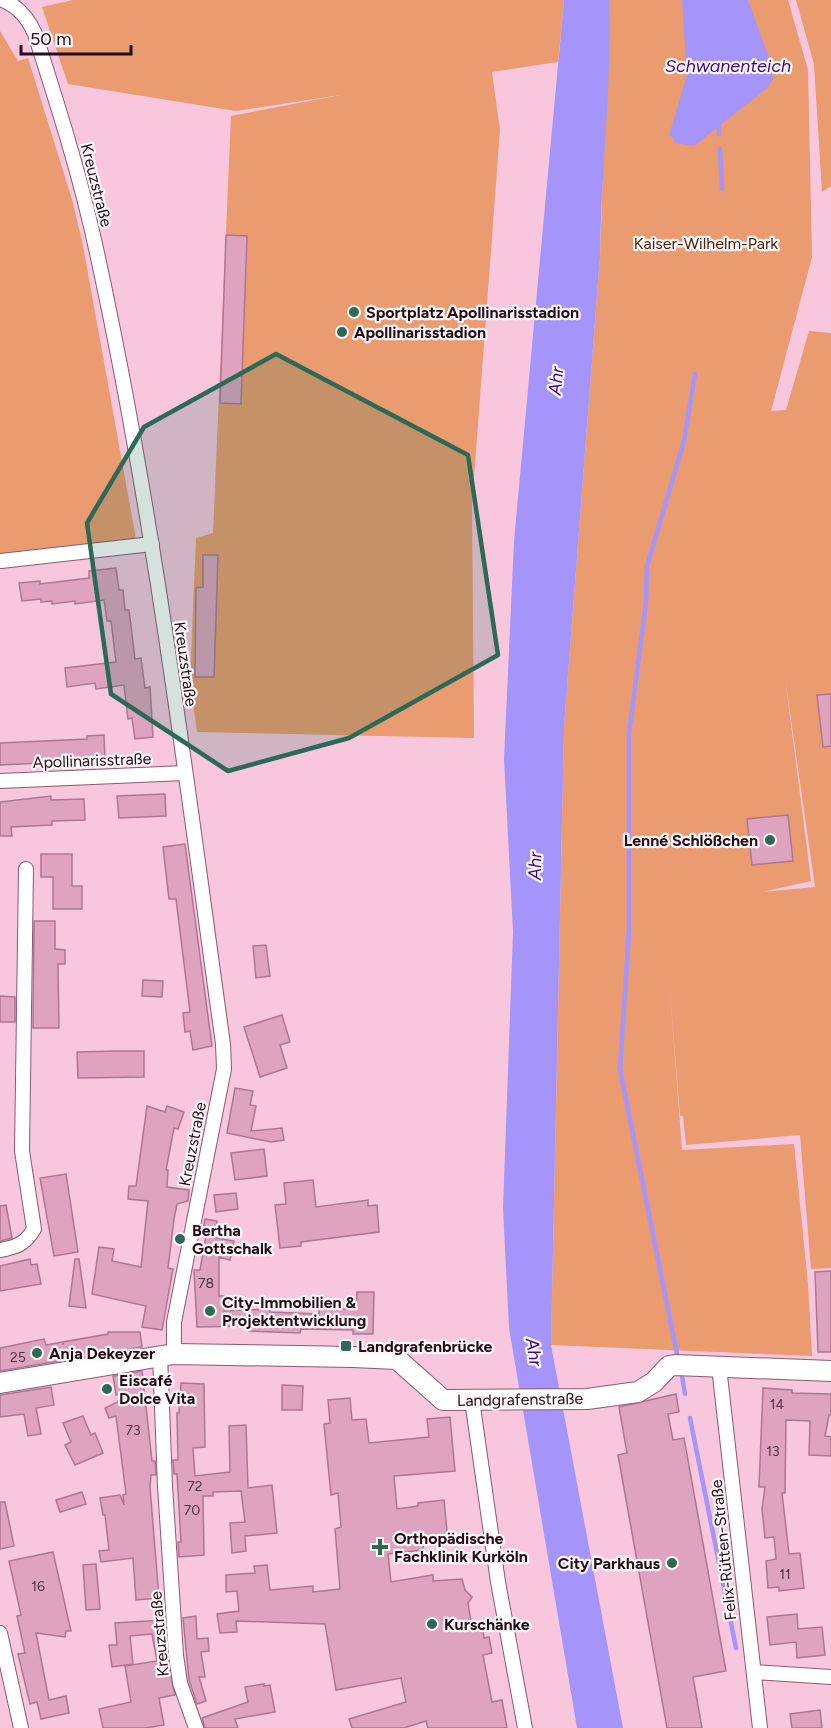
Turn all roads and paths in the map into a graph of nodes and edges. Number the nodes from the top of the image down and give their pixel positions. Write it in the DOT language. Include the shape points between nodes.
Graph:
graph roads {
  1 [pos="3,0"];
  2 [pos="152,544"];
  3 [pos="1,561"];
  4 [pos="185,773"];
  5 [pos="0,781"];
  6 [pos="26,868"];
  7 [pos="0,1250"];
  8 [pos="167,1355"];
  9 [pos="719,1367"];
  10 [pos="831,1371"];
  11 [pos="0,1383"];
  12 [pos="472,1400"];
  13 [pos="0,1633"];
  14 [pos="754,1672"];
  15 [pos="831,1677"];
  16 [pos="21,1728"];
  17 [pos="196,1728"];
  18 [pos="525,1728"];
  19 [pos="760,1728"];
  1 -- 2 [label="street, Kreuzstraße" via="30,21 70,148 97,252"];
  2 -- 3 [label="street"];
  2 -- 4 [label="street, Kreuzstraße"];
  4 -- 5 [label="street, Apollinarisstraße"];
  4 -- 8 [label="street, Kreuzstraße" via="224,1069"];
  6 -- 7 [label="street" via="22,1151 34,1229 19,1246"];
  8 -- 11 [label="street, Landgrafenstraße"];
  8 -- 12 [label="street, Landgrafenstraße" via="398,1359 443,1400"];
  8 -- 17 [label="street, Kreuzstraße" via="165,1486 176,1655 180,1683"];
  9 -- 10 [label="street, Landgrafenstraße"];
  9 -- 12 [label="street, Landgrafenstraße" via="669,1366 638,1392 587,1399"];
  9 -- 14 [label="street, Felix-Rütten-Straße"];
  12 -- 18 [label="street" via="498,1582"];
  13 -- 16 [label="street"];
  14 -- 15 [label="street"];
  14 -- 19 [label="street, Felix-Rütten-Straße"];
}
